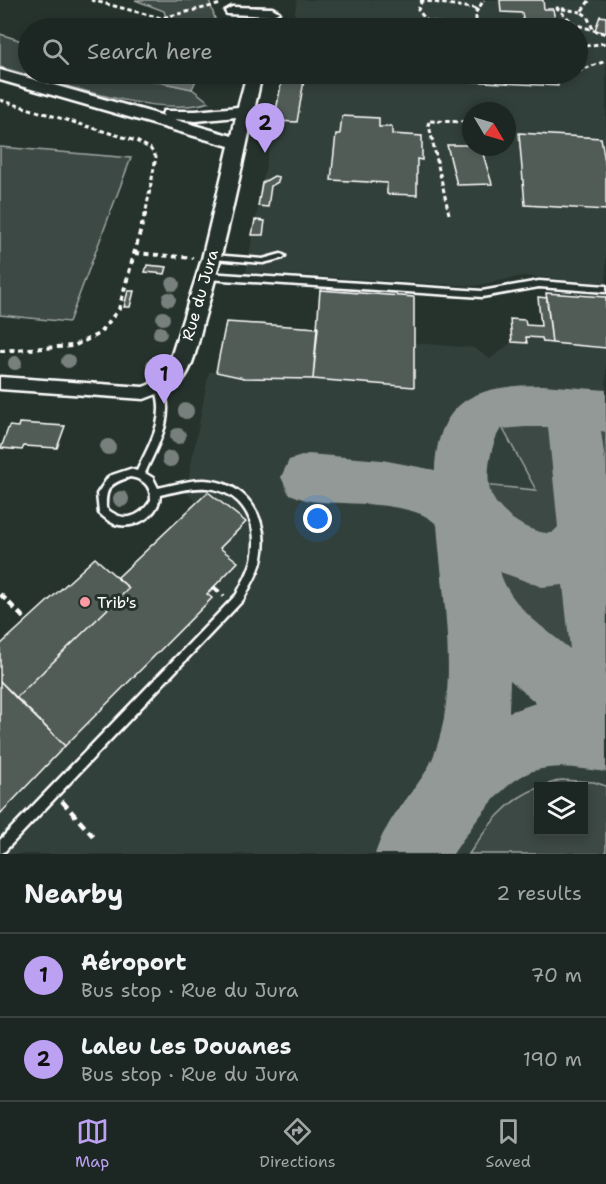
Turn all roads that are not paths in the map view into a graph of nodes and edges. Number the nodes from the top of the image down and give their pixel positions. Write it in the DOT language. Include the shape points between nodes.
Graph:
graph roads {
  1 [pos="229,5"];
  2 [pos="274,6"];
  3 [pos="0,75"];
  4 [pos="18,80"];
  5 [pos="33,84"];
  6 [pos="252,84"];
  7 [pos="245,111"];
  8 [pos="135,112"];
  9 [pos="238,142"];
  10 [pos="281,256"];
  11 [pos="211,264"];
  12 [pos="606,289"];
  13 [pos="0,383"];
  14 [pos="159,387"];
  15 [pos="140,474"];
  16 [pos="156,492"];
  17 [pos="0,848"];
  1 -- 2 [label="street"];
  3 -- 4 [label="street"];
  5 -- 8 [label="street"];
  6 -- 7 [label="street, Rue du Jura"];
  7 -- 8 [label="street" via="196,116"];
  7 -- 9 [label="street, Rue du Jura"];
  8 -- 9 [label="street"];
  9 -- 11 [label="street, Rue du Jura"];
  10 -- 11 [label="lane"];
  11 -- 12 [label="lane" via="483,294 539,284"];
  11 -- 14 [label="street, Rue du Jura" via="178,370"];
  13 -- 14 [label="street" via="144,393"];
  14 -- 15 [label="lane" via="164,412"];
  15 -- 16 [label="lane" via="153,484"];
  15 -- 16 [label="lane" via="121,475 105,486 100,502 107,517 116,521 135,520 151,509"];
  16 -- 17 [label="lane" via="207,484 228,489 244,499 257,519 261,537 257,561 240,597"];
}
